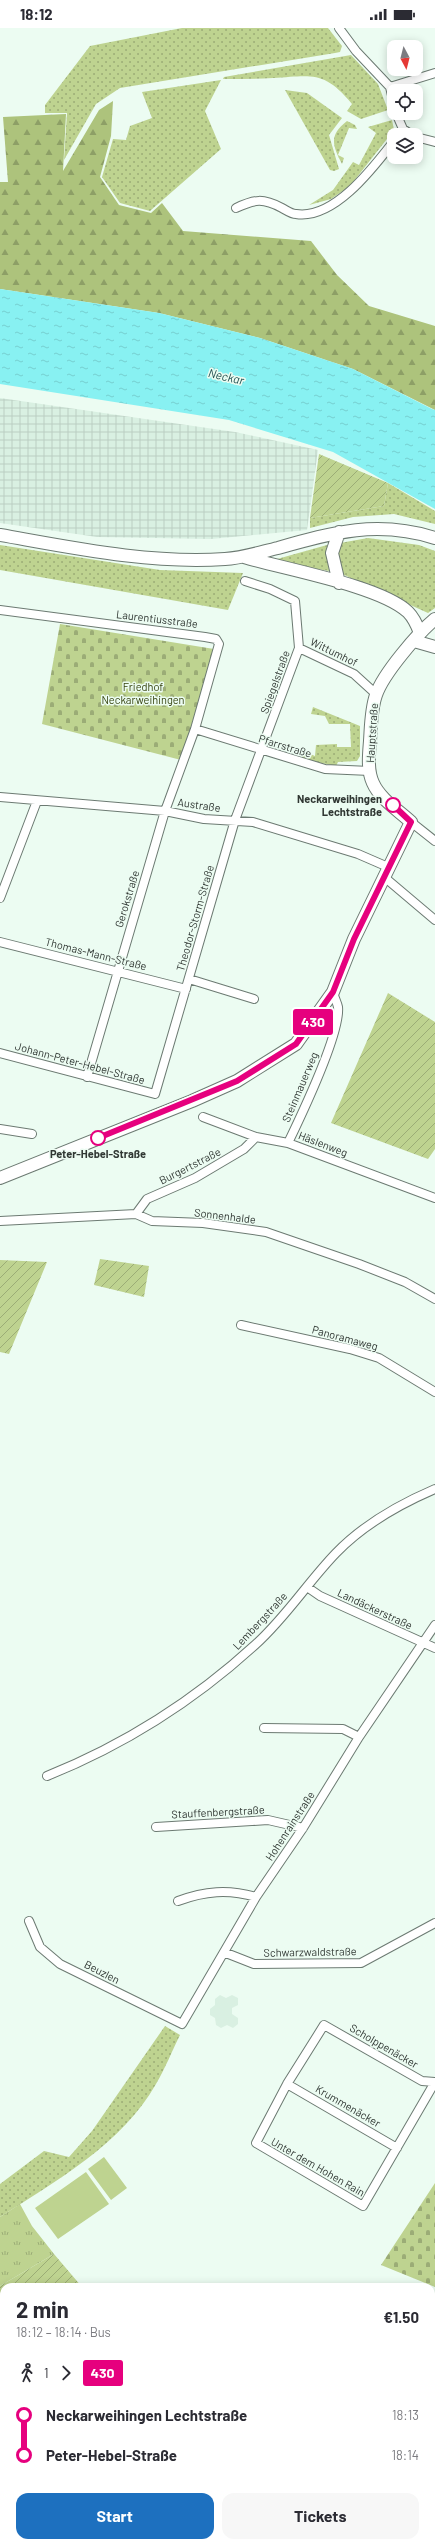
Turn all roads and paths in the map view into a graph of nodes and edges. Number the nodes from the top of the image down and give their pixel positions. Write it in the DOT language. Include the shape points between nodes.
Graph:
graph roads {
  1 [pos="339,28"];
  2 [pos="435,73"];
  3 [pos="387,84"];
  4 [pos="400,84"];
  5 [pos="423,139"];
  6 [pos="435,142"];
  7 [pos="387,149"];
  8 [pos="236,208"];
  9 [pos="339,532"];
  10 [pos="0,535"];
  11 [pos="435,538"];
  12 [pos="243,557"];
  13 [pos="245,582"];
  14 [pos="339,583"];
  15 [pos="0,610"];
  16 [pos="435,619"];
  17 [pos="417,637"];
  18 [pos="435,647"];
  19 [pos="299,648"];
  20 [pos="376,694"];
  21 [pos="195,729"];
  22 [pos="261,750"];
  23 [pos="370,771"];
  24 [pos="0,797"];
  25 [pos="37,801"];
  26 [pos="165,812"];
  27 [pos="235,820"];
  28 [pos="411,822"];
  29 [pos="435,841"];
  30 [pos="386,871"];
  31 [pos="0,898"];
  32 [pos="435,920"];
  33 [pos="0,942"];
  34 [pos="118,970"];
  35 [pos="189,980"];
  36 [pos="186,989"];
  37 [pos="333,992"];
  38 [pos="254,999"];
  39 [pos="0,1053"];
  40 [pos="87,1077"];
  41 [pos="155,1094"];
  42 [pos="203,1117"];
  43 [pos="0,1129"];
  44 [pos="32,1134"];
  45 [pos="256,1137"];
  46 [pos="288,1143"];
  47 [pos="0,1178"];
  48 [pos="435,1198"];
  49 [pos="136,1214"];
  50 [pos="0,1221"];
  51 [pos="435,1299"];
  52 [pos="241,1326"];
  53 [pos="435,1392"];
  54 [pos="435,1490"];
  55 [pos="307,1586"];
  56 [pos="435,1625"];
  57 [pos="421,1643"];
  58 [pos="435,1648"];
  59 [pos="264,1728"];
  60 [pos="359,1737"];
  61 [pos="47,1776"];
  62 [pos="156,1827"];
  63 [pos="303,1828"];
  64 [pos="256,1898"];
  65 [pos="178,1901"];
  66 [pos="29,1921"];
  67 [pos="435,1924"];
  68 [pos="226,1953"];
  69 [pos="182,2024"];
  70 [pos="324,2025"];
  71 [pos="435,2082"];
  72 [pos="287,2084"];
  73 [pos="397,2148"];
  1 -- 3 [label="street" via="356,51"];
  2 -- 4 [label="street"];
  5 -- 6 [label="street"];
  7 -- 8 [label="street" via="345,197 318,212 295,214 268,201 251,201"];
  9 -- 11 [label="street" via="392,528"];
  9 -- 12 [label="street"];
  9 -- 14 [label="street" via="332,553"];
  10 -- 12 [label="street" via="99,553 170,560"];
  12 -- 14 [label="street"];
  13 -- 19 [label="street, Spiegelstraße" via="270,589 296,601"];
  14 -- 17 [label="street" via="379,595 398,605 414,618"];
  15 -- 21 [label="street, Laurentiusstraße" via="205,636 218,640 219,649"];
  16 -- 17 [label="street, Hauptstraße"];
  17 -- 18 [label="street"];
  17 -- 20 [label="street, Hauptstraße"];
  19 -- 20 [label="street, Wittumhof" via="354,674"];
  19 -- 22 [label="street, Spiegelstraße"];
  20 -- 23 [label="street, Hauptstraße" via="369,754"];
  21 -- 22 [label="street, Pfarrstraße"];
  21 -- 26 [label="street, Gerokstraße"];
  22 -- 23 [label="street, Pfarrstraße" via="325,769"];
  22 -- 27 [label="street, Theodor-Storm-Straße"];
  23 -- 28 [label="street, Hauptstraße" via="376,789"];
  24 -- 25 [label="street, Austraße"];
  25 -- 26 [label="street, Austraße"];
  25 -- 31 [label="street"];
  26 -- 27 [label="street, Austraße" via="204,819"];
  26 -- 34 [label="street, Gerokstraße"];
  27 -- 30 [label="street, Austraße" via="282,830 358,854"];
  27 -- 35 [label="street, Theodor-Storm-Straße"];
  28 -- 29 [label="street, Hauptstraße"];
  28 -- 30 [label="street"];
  30 -- 32 [label="street, Austraße"];
  30 -- 37 [label="street"];
  33 -- 34 [label="street, Thomas-Mann-Straße"];
  34 -- 36 [label="street, Thomas-Mann-Straße"];
  34 -- 40 [label="street, Gerokstraße"];
  35 -- 36 [label="street, Theodor-Storm-Straße"];
  35 -- 38 [label="street"];
  36 -- 41 [label="street, Theodor-Storm-Straße"];
  37 -- 46 [label="street, Steinmauerweg" via="338,1008 336,1022 308,1101"];
  37 -- 47 [label="street" via="296,1044 237,1081"];
  39 -- 40 [label="street, Johann-Peter-Hebel-Straße"];
  40 -- 41 [label="street, Johann-Peter-Hebel-Straße"];
  42 -- 45 [label="street, Häslenweg"];
  43 -- 44 [label="street"];
  45 -- 46 [label="street, Häslenweg"];
  45 -- 49 [label="street, Burgertstraße" via="244,1149 195,1178 147,1200"];
  46 -- 48 [label="street, Häslenweg"];
  49 -- 50 [label="street, Sonnenhalde"];
  49 -- 51 [label="street, Sonnenhalde" via="152,1221 203,1223 266,1232 359,1264 404,1282"];
  52 -- 53 [label="street, Panoramaweg" via="350,1349 379,1358"];
  54 -- 55 [label="street, Lembergstraße" via="368,1526 336,1553"];
  55 -- 57 [label="street, Landäckerstraße" via="320,1596"];
  55 -- 61 [label="street, Lembergstraße" via="258,1643 214,1680 144,1729 104,1751"];
  56 -- 57 [label="street, Hohenrainstraße"];
  57 -- 58 [label="street, Landäckerstraße"];
  57 -- 60 [label="street, Hohenrainstraße"];
  59 -- 60 [label="street" via="343,1729"];
  60 -- 63 [label="street, Hohenrainstraße"];
  62 -- 63 [label="street, Stauffenbergstraße" via="268,1820"];
  63 -- 64 [label="street, Hohenrainstraße"];
  64 -- 65 [label="street" via="235,1891 194,1895"];
  64 -- 68 [label="street, Hohenrainstraße"];
  66 -- 69 [label="street, Beuzlen" via="40,1947 60,1964"];
  67 -- 68 [label="street, Schwarzwaldstraße" via="362,1962 254,1964"];
  68 -- 69 [label="street, Hohenrainstraße"];
  70 -- 71 [label="street, Scholppenäcker" via="422,2081"];
  70 -- 72 [label="street, Unter dem Hohen Rain"];
  71 -- 73 [label="street, Unter dem Hohen Rain"];
  72 -- 73 [label="street, Krummenäcker"];
  72 -- 73 [label="street, Unter dem Hohen Rain" via="256,2143 363,2206"];
}
